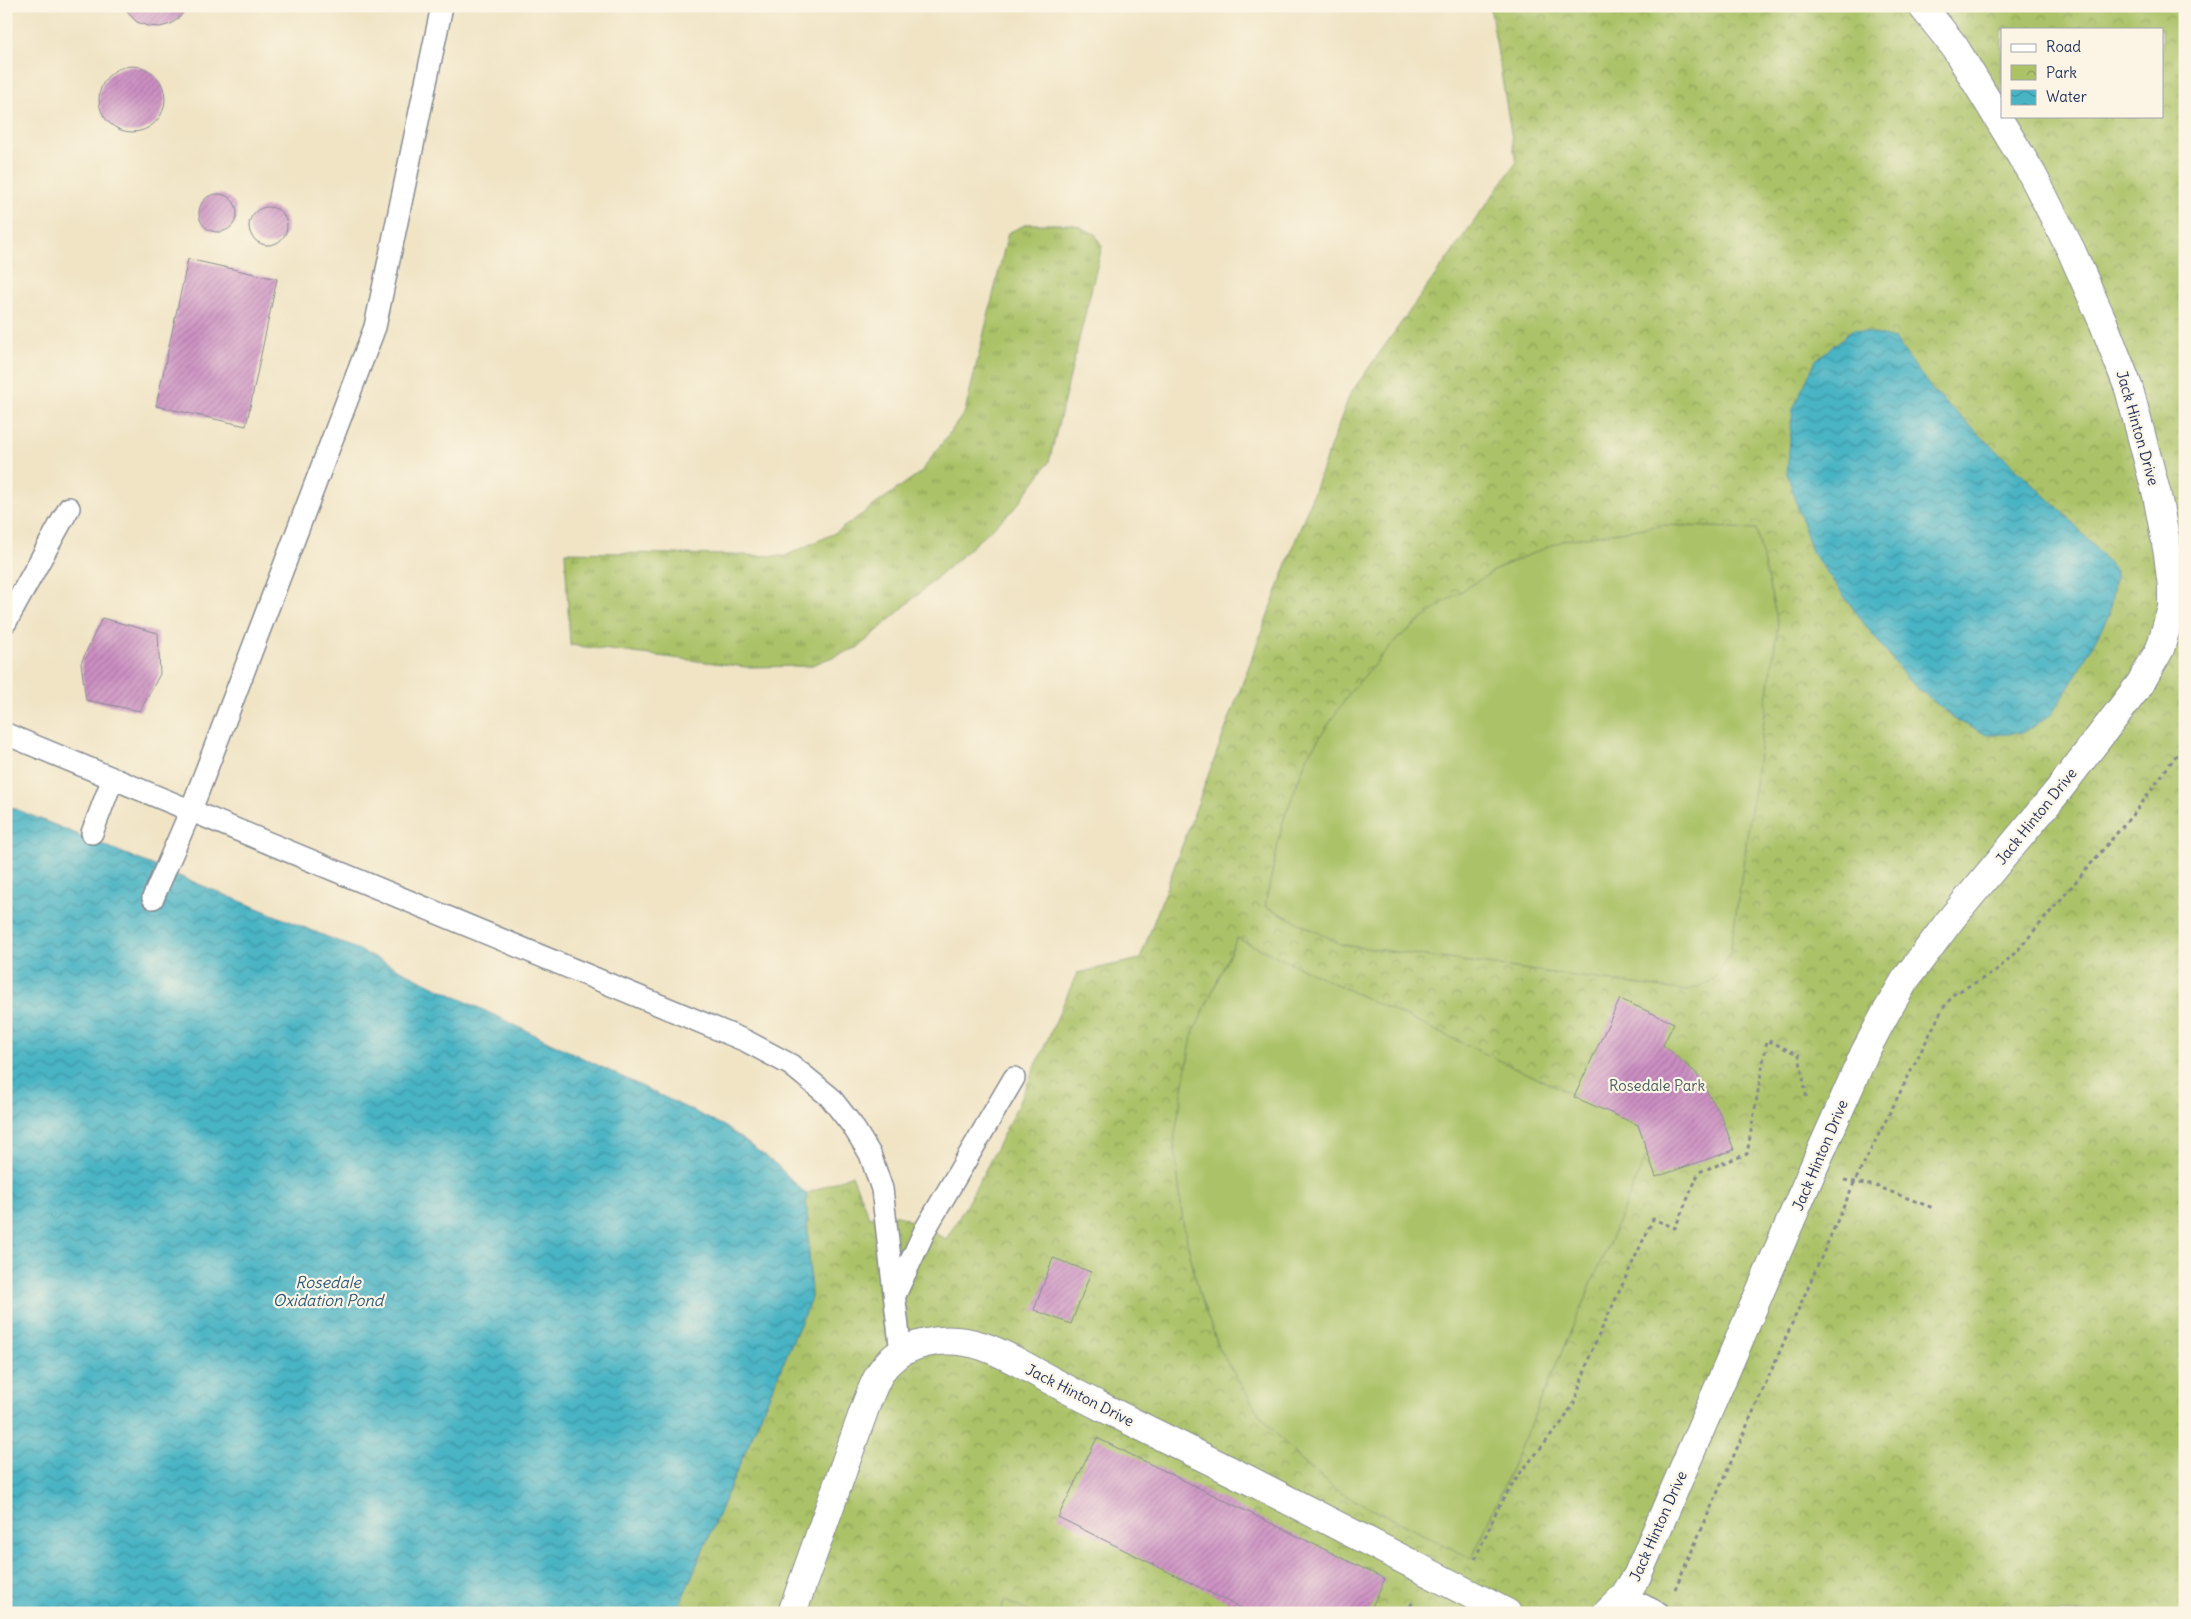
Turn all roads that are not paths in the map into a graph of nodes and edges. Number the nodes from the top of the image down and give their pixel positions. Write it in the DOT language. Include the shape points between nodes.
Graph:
graph roads {
  1 [pos="442,6"];
  2 [pos="1922,6"];
  3 [pos="68,508"];
  4 [pos="6,622"];
  5 [pos="6,734"];
  6 [pos="113,778"];
  7 [pos="191,810"];
  8 [pos="92,833"];
  9 [pos="154,898"];
  10 [pos="1014,1078"];
  11 [pos="895,1295"];
  12 [pos="901,1353"];
  13 [pos="1615,1605"];
  14 [pos="792,1613"];
  15 [pos="1507,1613"];
  16 [pos="1659,1613"];
  1 -- 7 [label="lane" via="375,326"];
  2 -- 13 [label="street, Jack Hinton Drive" via="1954,46 2032,174 2103,322 2129,389 2157,495 2168,554 2172,608 2160,649 2140,684 1905,980 1865,1052 1641,1567"];
  3 -- 4 [label="lane"];
  5 -- 6 [label="lane"];
  6 -- 7 [label="lane"];
  6 -- 8 [label="lane"];
  7 -- 9 [label="lane"];
  7 -- 11 [label="lane" via="746,1041 791,1065 830,1097 870,1154 882,1189"];
  10 -- 11 [label="lane" via="926,1228"];
  11 -- 12 [label="lane"];
  12 -- 14 [label="street, Jack Hinton Drive" via="886,1365 876,1380"];
  12 -- 15 [label="street, Jack Hinton Drive" via="941,1340 961,1340 988,1347"];
  13 -- 16 [label="lane"];
}
